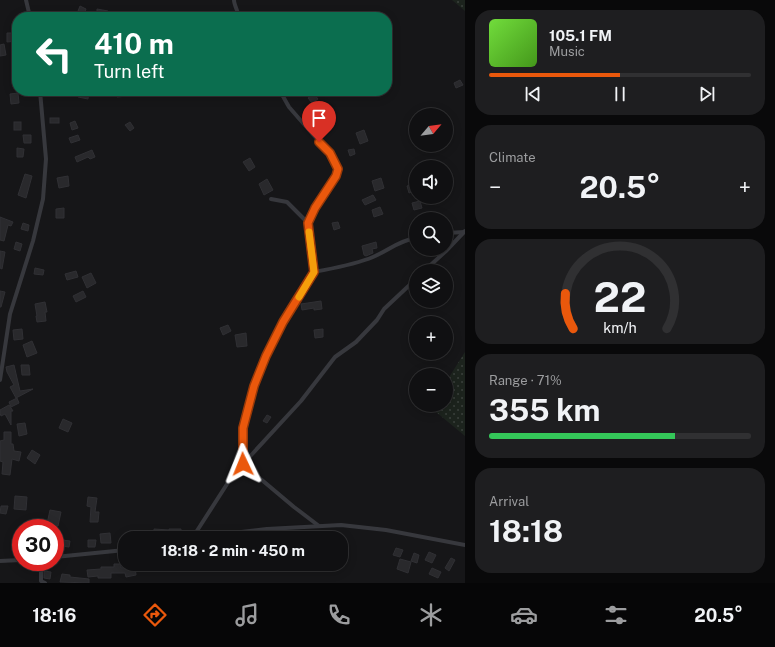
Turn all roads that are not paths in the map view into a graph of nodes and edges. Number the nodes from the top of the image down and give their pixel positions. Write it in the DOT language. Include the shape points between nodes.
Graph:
graph roads {
  1 [pos="26,0"];
  2 [pos="234,0"];
  3 [pos="29,12"];
  4 [pos="238,12"];
  5 [pos="40,96"];
  6 [pos="283,96"];
  7 [pos="271,199"];
  8 [pos="308,223"];
  9 [pos="465,231"];
  10 [pos="453,232"];
  11 [pos="409,240"];
  12 [pos="432,264"];
  13 [pos="314,272"];
  14 [pos="409,286"];
  15 [pos="0,380"];
  16 [pos="243,464"];
  17 [pos="319,526"];
  18 [pos="197,531"];
  19 [pos="250,531"];
  20 [pos="465,545"];
  21 [pos="118,551"];
  22 [pos="64,556"];
  23 [pos="12,561"];
  24 [pos="0,562"];
  25 [pos="41,571"];
  26 [pos="45,583"];
  1 -- 3 [label="street"];
  2 -- 4 [label="street"];
  5 -- 15 [label="street" via="46,159 43,199 34,241 10,314"];
  6 -- 8 [label="street" via="289,107 330,153 338,169"];
  7 -- 8 [label="street" via="287,202"];
  8 -- 13 [label="street"];
  9 -- 10 [label="street"];
  9 -- 12 [label="street"];
  11 -- 13 [label="street" via="348,266"];
  13 -- 16 [label="street" via="283,322 254,386 243,428"];
  14 -- 16 [label="street" via="384,309 356,342 336,357 301,401"];
  16 -- 17 [label="street"];
  16 -- 18 [label="street"];
  17 -- 19 [label="street"];
  17 -- 20 [label="street" via="341,525 386,530"];
  21 -- 22 [label="street"];
  23 -- 24 [label="street"];
  25 -- 26 [label="street" via="41,581"];
}
